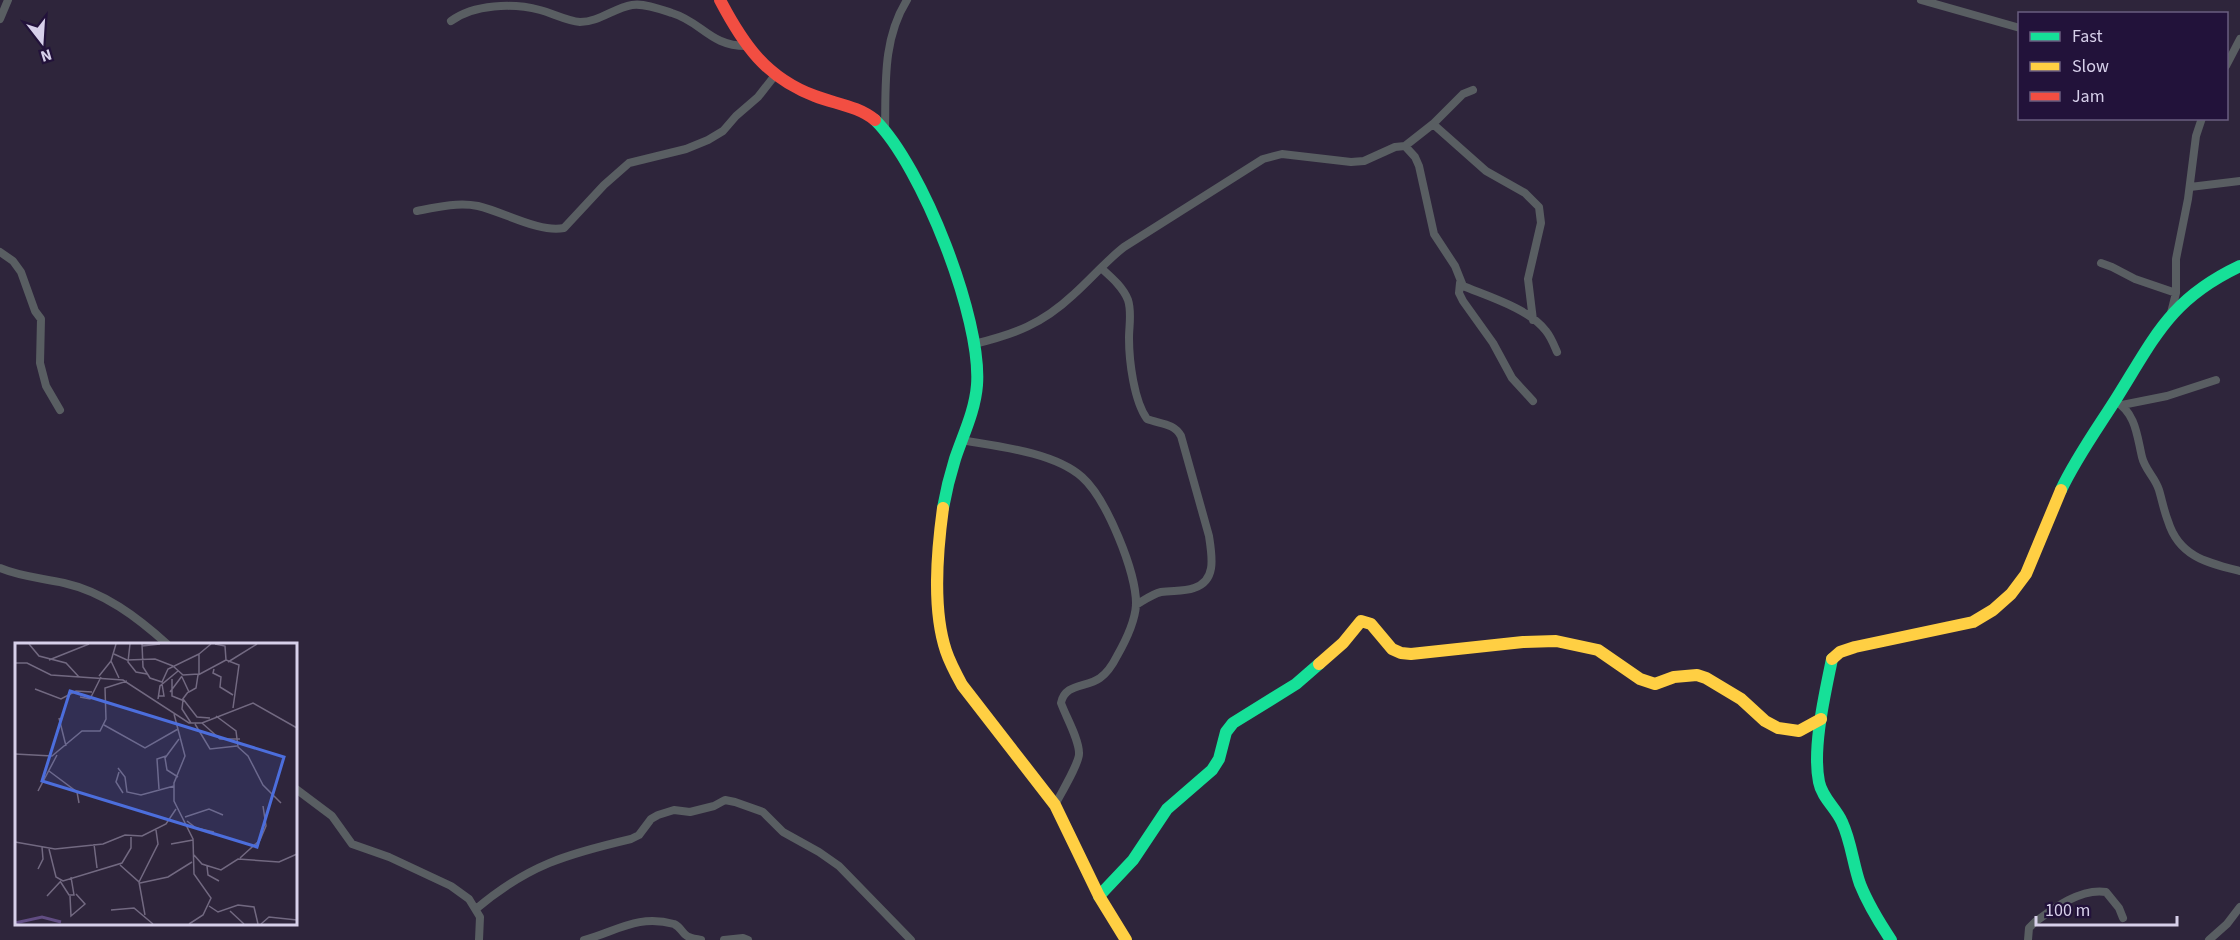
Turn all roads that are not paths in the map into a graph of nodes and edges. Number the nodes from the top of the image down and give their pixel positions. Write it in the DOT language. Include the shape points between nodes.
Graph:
graph roads {
  1 [pos="8,0"];
  2 [pos="720,0"];
  3 [pos="907,0"];
  4 [pos="1921,0"];
  5 [pos="0,19"];
  6 [pos="451,21"];
  7 [pos="2018,28"];
  8 [pos="2240,39"];
  9 [pos="746,46"];
  10 [pos="2228,62"];
  11 [pos="776,74"];
  12 [pos="1473,90"];
  13 [pos="2201,120"];
  14 [pos="1434,124"];
  15 [pos="885,131"];
  16 [pos="1405,146"];
  17 [pos="2240,181"];
  18 [pos="2190,187"];
  19 [pos="417,211"];
  20 [pos="0,252"];
  21 [pos="2101,263"];
  22 [pos="2240,266"];
  23 [pos="1101,268"];
  24 [pos="1460,284"];
  25 [pos="2176,293"];
  26 [pos="2171,313"];
  27 [pos="1533,320"];
  28 [pos="974,344"];
  29 [pos="1557,352"];
  30 [pos="2216,380"];
  31 [pos="1533,401"];
  32 [pos="2118,403"];
  33 [pos="60,410"];
  34 [pos="961,440"];
  35 [pos="0,568"];
  36 [pos="2240,571"];
  37 [pos="1136,605"];
  38 [pos="165,643"];
  39 [pos="1821,719"];
  40 [pos="297,790"];
  41 [pos="1055,806"];
  42 [pos="1099,896"];
  43 [pos="2240,907"];
  44 [pos="476,909"];
  45 [pos="2123,918"];
  46 [pos="479,940"];
  47 [pos="584,940"];
  48 [pos="701,940"];
  49 [pos="724,940"];
  50 [pos="748,940"];
  51 [pos="911,940"];
  52 [pos="1126,940"];
  53 [pos="1891,940"];
  54 [pos="2028,940"];
  55 [pos="2208,940"];
  1 -- 5 [label="street"];
  2 -- 9 [label="street"];
  3 -- 15 [label="street" via="893,28 888,50"];
  4 -- 7 [label="street"];
  6 -- 9 [label="street" via="465,13 518,5 578,22 638,4 682,16 722,43"];
  8 -- 10 [label="street"];
  9 -- 11 [label="street"];
  11 -- 15 [label="street" via="815,97 861,111"];
  11 -- 19 [label="street" via="723,131 686,149 629,163 564,228 542,227 472,205"];
  12 -- 14 [label="street" via="1463,94"];
  13 -- 18 [label="street"];
  14 -- 16 [label="street"];
  14 -- 27 [label="street" via="1486,171 1525,193 1539,207 1541,223 1528,279"];
  15 -- 28 [label="street" via="936,220 961,291"];
  16 -- 23 [label="street" via="1351,162 1282,154 1263,159 1136,239"];
  16 -- 24 [label="street" via="1419,166 1434,234 1455,266"];
  17 -- 18 [label="street"];
  18 -- 25 [label="street" via="2176,259"];
  20 -- 33 [label="street" via="21,272 41,320 40,363 46,386"];
  21 -- 25 [label="street"];
  22 -- 26 [label="street"];
  23 -- 28 [label="street" via="1072,297 1031,326"];
  23 -- 37 [label="street" via="1128,300 1129,352 1140,410 1147,419 1177,428 1212,553 1210,577 1204,584 1159,592"];
  24 -- 27 [label="street" via="1501,300"];
  24 -- 31 [label="street" via="1463,301 1512,378"];
  25 -- 26 [label="street"];
  26 -- 32 [label="street"];
  27 -- 29 [label="street" via="1547,332"];
  28 -- 34 [label="street" via="978,385"];
  30 -- 32 [label="street" via="2167,396"];
  32 -- 36 [label="street" via="2134,421 2144,464 2158,487 2168,522 2179,541 2200,559"];
  32 -- 39 [label="street" via="2075,460 2036,555 2008,597 1989,615 1973,622 1859,645 1835,654"];
  34 -- 37 [label="street" via="1019,450 1081,476 1099,497 1115,528"];
  34 -- 41 [label="street" via="942,508 939,606 944,640 962,685"];
  35 -- 38 [label="street" via="66,583 112,602"];
  37 -- 41 [label="street" via="1126,638 1106,672 1063,695 1062,703 1079,752"];
  39 -- 42 [label="street" via="1799,731 1778,728 1706,678 1674,677 1655,684 1640,679 1598,650 1556,641 1399,652 1372,624 1361,621 1343,643 1296,684 1233,723 1212,770 1167,809 1121,875"];
  39 -- 53 [label="street" via="1819,782 1842,821 1860,883"];
  40 -- 44 [label="street" via="332,816 352,844 451,886"];
  41 -- 42 [label="street"];
  42 -- 52 [label="street"];
  43 -- 55 [label="street"];
  44 -- 46 [label="street" via="481,927"];
  44 -- 51 [label="street" via="528,871 549,861 639,836 658,815 674,810 690,812 725,801 763,812 783,832 839,866"];
  45 -- 54 [label="street" via="2106,892 2089,892 2035,922"];
  47 -- 48 [label="street" via="636,921 651,920 677,925 687,936"];
  49 -- 50 [label="street"];
}
